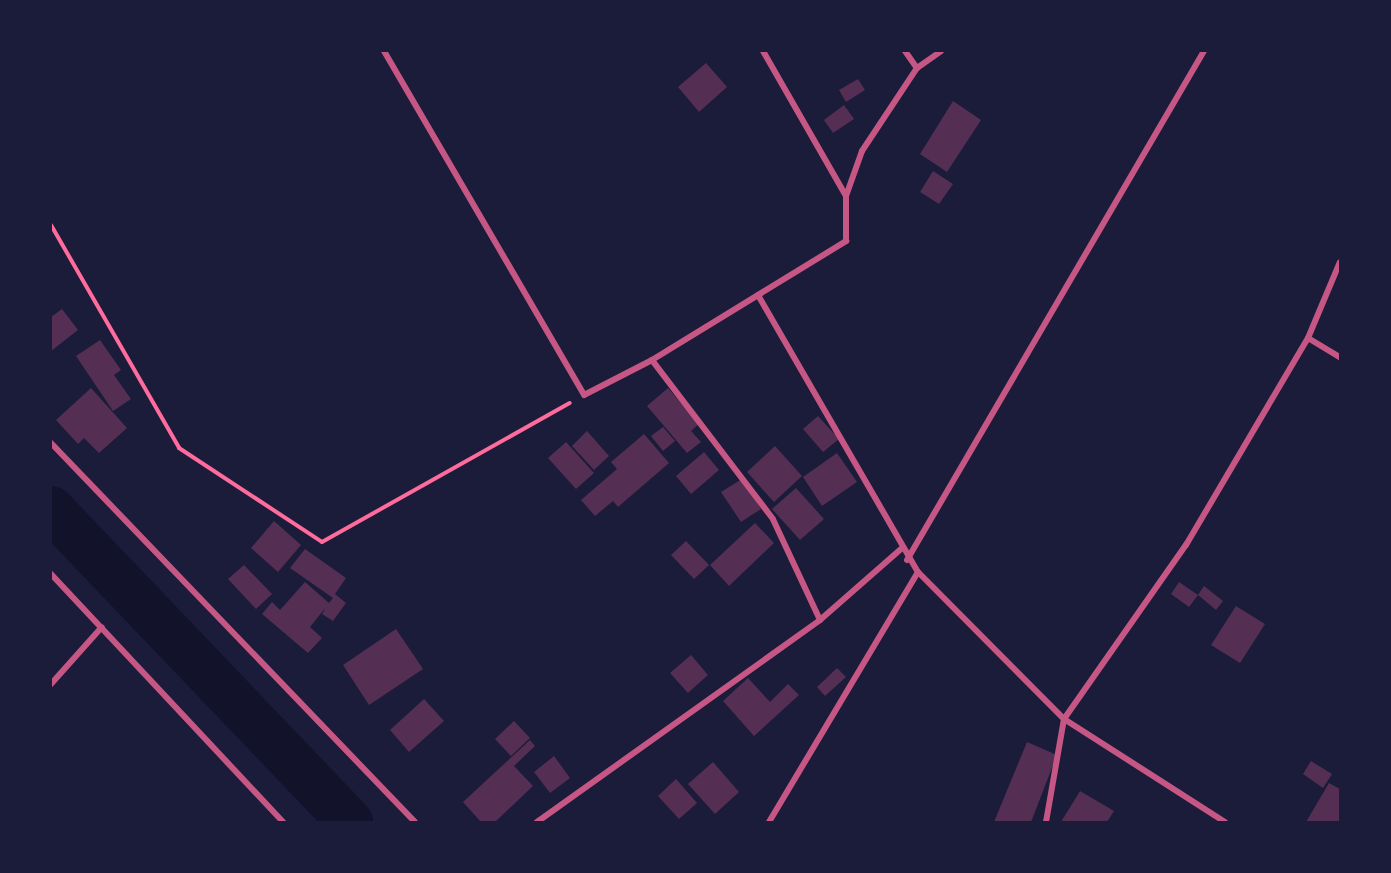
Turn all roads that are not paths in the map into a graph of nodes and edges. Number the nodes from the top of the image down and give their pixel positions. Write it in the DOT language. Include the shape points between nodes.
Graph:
graph roads {
  1 [pos="384,51"];
  2 [pos="763,51"];
  3 [pos="905,51"];
  4 [pos="941,51"];
  5 [pos="1204,51"];
  6 [pos="917,68"];
  7 [pos="846,196"];
  8 [pos="1340,262"];
  9 [pos="758,295"];
  10 [pos="1308,338"];
  11 [pos="1340,357"];
  12 [pos="652,360"];
  13 [pos="51,443"];
  14 [pos="901,549"];
  15 [pos="907,560"];
  16 [pos="918,572"];
  17 [pos="51,574"];
  18 [pos="820,620"];
  19 [pos="102,627"];
  20 [pos="51,684"];
  21 [pos="1064,719"];
  22 [pos="283,822"];
  23 [pos="415,822"];
  24 [pos="537,822"];
  25 [pos="769,822"];
  26 [pos="1046,822"];
  27 [pos="1225,822"];
  1 -- 12 [label="street" via="584,395"];
  2 -- 7 [label="street"];
  3 -- 6 [label="street"];
  4 -- 6 [label="street"];
  5 -- 15 [label="street"];
  6 -- 7 [label="street" via="862,151"];
  7 -- 9 [label="street" via="846,242"];
  8 -- 10 [label="street"];
  9 -- 12 [label="street"];
  9 -- 14 [label="street"];
  10 -- 11 [label="street"];
  10 -- 21 [label="street" via="1186,545"];
  12 -- 18 [label="street" via="772,519"];
  13 -- 23 [label="street"];
  14 -- 15 [label="street"];
  14 -- 18 [label="street"];
  15 -- 16 [label="street"];
  16 -- 21 [label="street"];
  16 -- 25 [label="street"];
  17 -- 19 [label="street"];
  18 -- 24 [label="street"];
  19 -- 20 [label="street"];
  19 -- 22 [label="street"];
  21 -- 26 [label="street"];
  21 -- 27 [label="street"];
}
